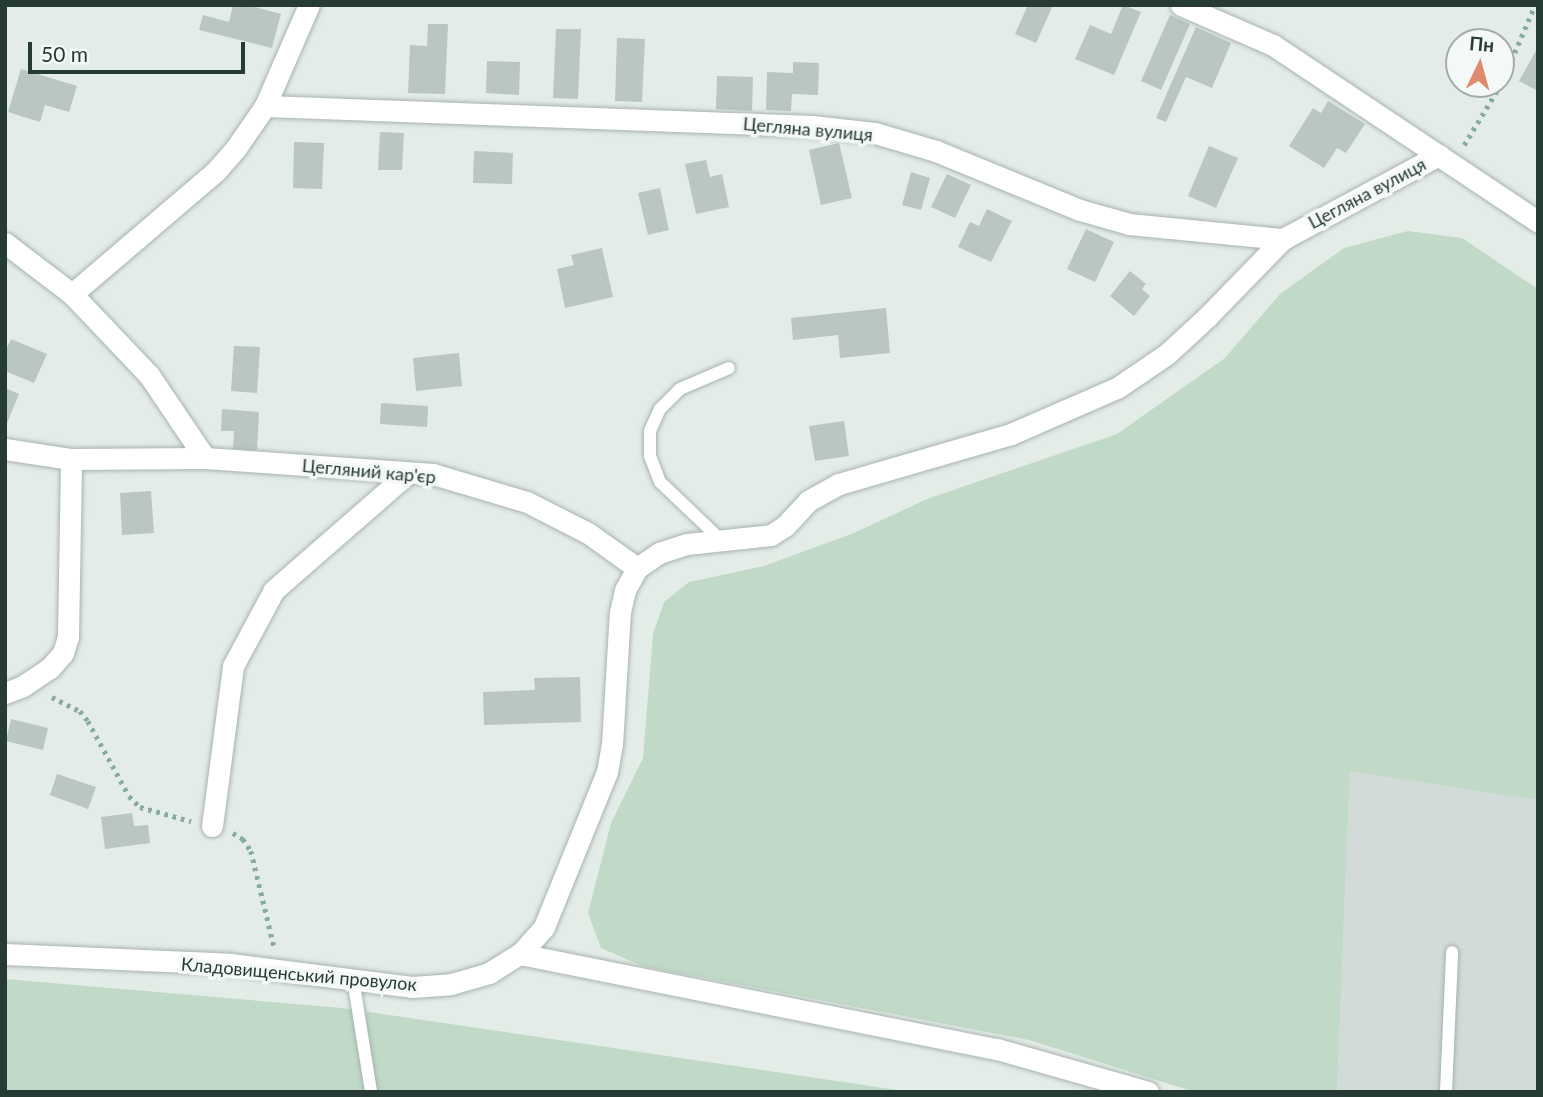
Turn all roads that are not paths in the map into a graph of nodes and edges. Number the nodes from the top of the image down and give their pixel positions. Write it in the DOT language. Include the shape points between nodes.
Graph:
graph roads {
  1 [pos="309,5"];
  2 [pos="1188,7"];
  3 [pos="265,106"];
  4 [pos="1445,160"];
  5 [pos="1538,222"];
  6 [pos="1283,239"];
  7 [pos="5,243"];
  8 [pos="72,294"];
  9 [pos="729,368"];
  10 [pos="5,449"];
  11 [pos="205,458"];
  12 [pos="71,459"];
  13 [pos="408,473"];
  14 [pos="722,541"];
  15 [pos="637,568"];
  16 [pos="14,690"];
  17 [pos="212,827"];
  18 [pos="1452,952"];
  19 [pos="5,954"];
  20 [pos="520,954"];
  21 [pos="353,979"];
  22 [pos="371,1092"];
  23 [pos="1148,1092"];
  24 [pos="1446,1092"];
  1 -- 3 [label="street"];
  2 -- 4 [label="street, Цегляна вулиця" via="1273,45"];
  3 -- 6 [label="street, Цегляна вулиця" via="812,126 875,133 936,151 1080,210 1129,224"];
  3 -- 8 [label="street" via="216,171"];
  4 -- 5 [label="street, Цегляна вулиця"];
  4 -- 6 [label="street, Цегляна вулиця"];
  6 -- 14 [label="street" via="1167,354 1118,388 1011,434 830,488 771,534"];
  7 -- 8 [label="street"];
  8 -- 11 [label="street" via="149,375"];
  9 -- 14 [label="lane" via="680,389 660,410 650,431 650,456 660,482"];
  10 -- 12 [label="street, Цегляний кар'єр"];
  11 -- 12 [label="street, Цегляний кар'єр"];
  11 -- 13 [label="street, Цегляний кар'єр"];
  12 -- 16 [label="street" via="68,637 63,653 50,668"];
  13 -- 15 [label="street, Цегляний кар'єр" via="433,474 527,502 589,533"];
  13 -- 17 [label="street" via="274,590 233,666"];
  14 -- 15 [label="street" via="687,544 659,553"];
  15 -- 20 [label="street, Кладовищенський провулок" via="620,611 607,772 544,927"];
  18 -- 24 [label="lane"];
  19 -- 21 [label="street, Кладовищенський провулок" via="230,964"];
  20 -- 21 [label="street, Кладовищенський провулок" via="489,973 451,984 412,986"];
  20 -- 23 [label="street" via="997,1049"];
  21 -- 22 [label="lane"];
}
